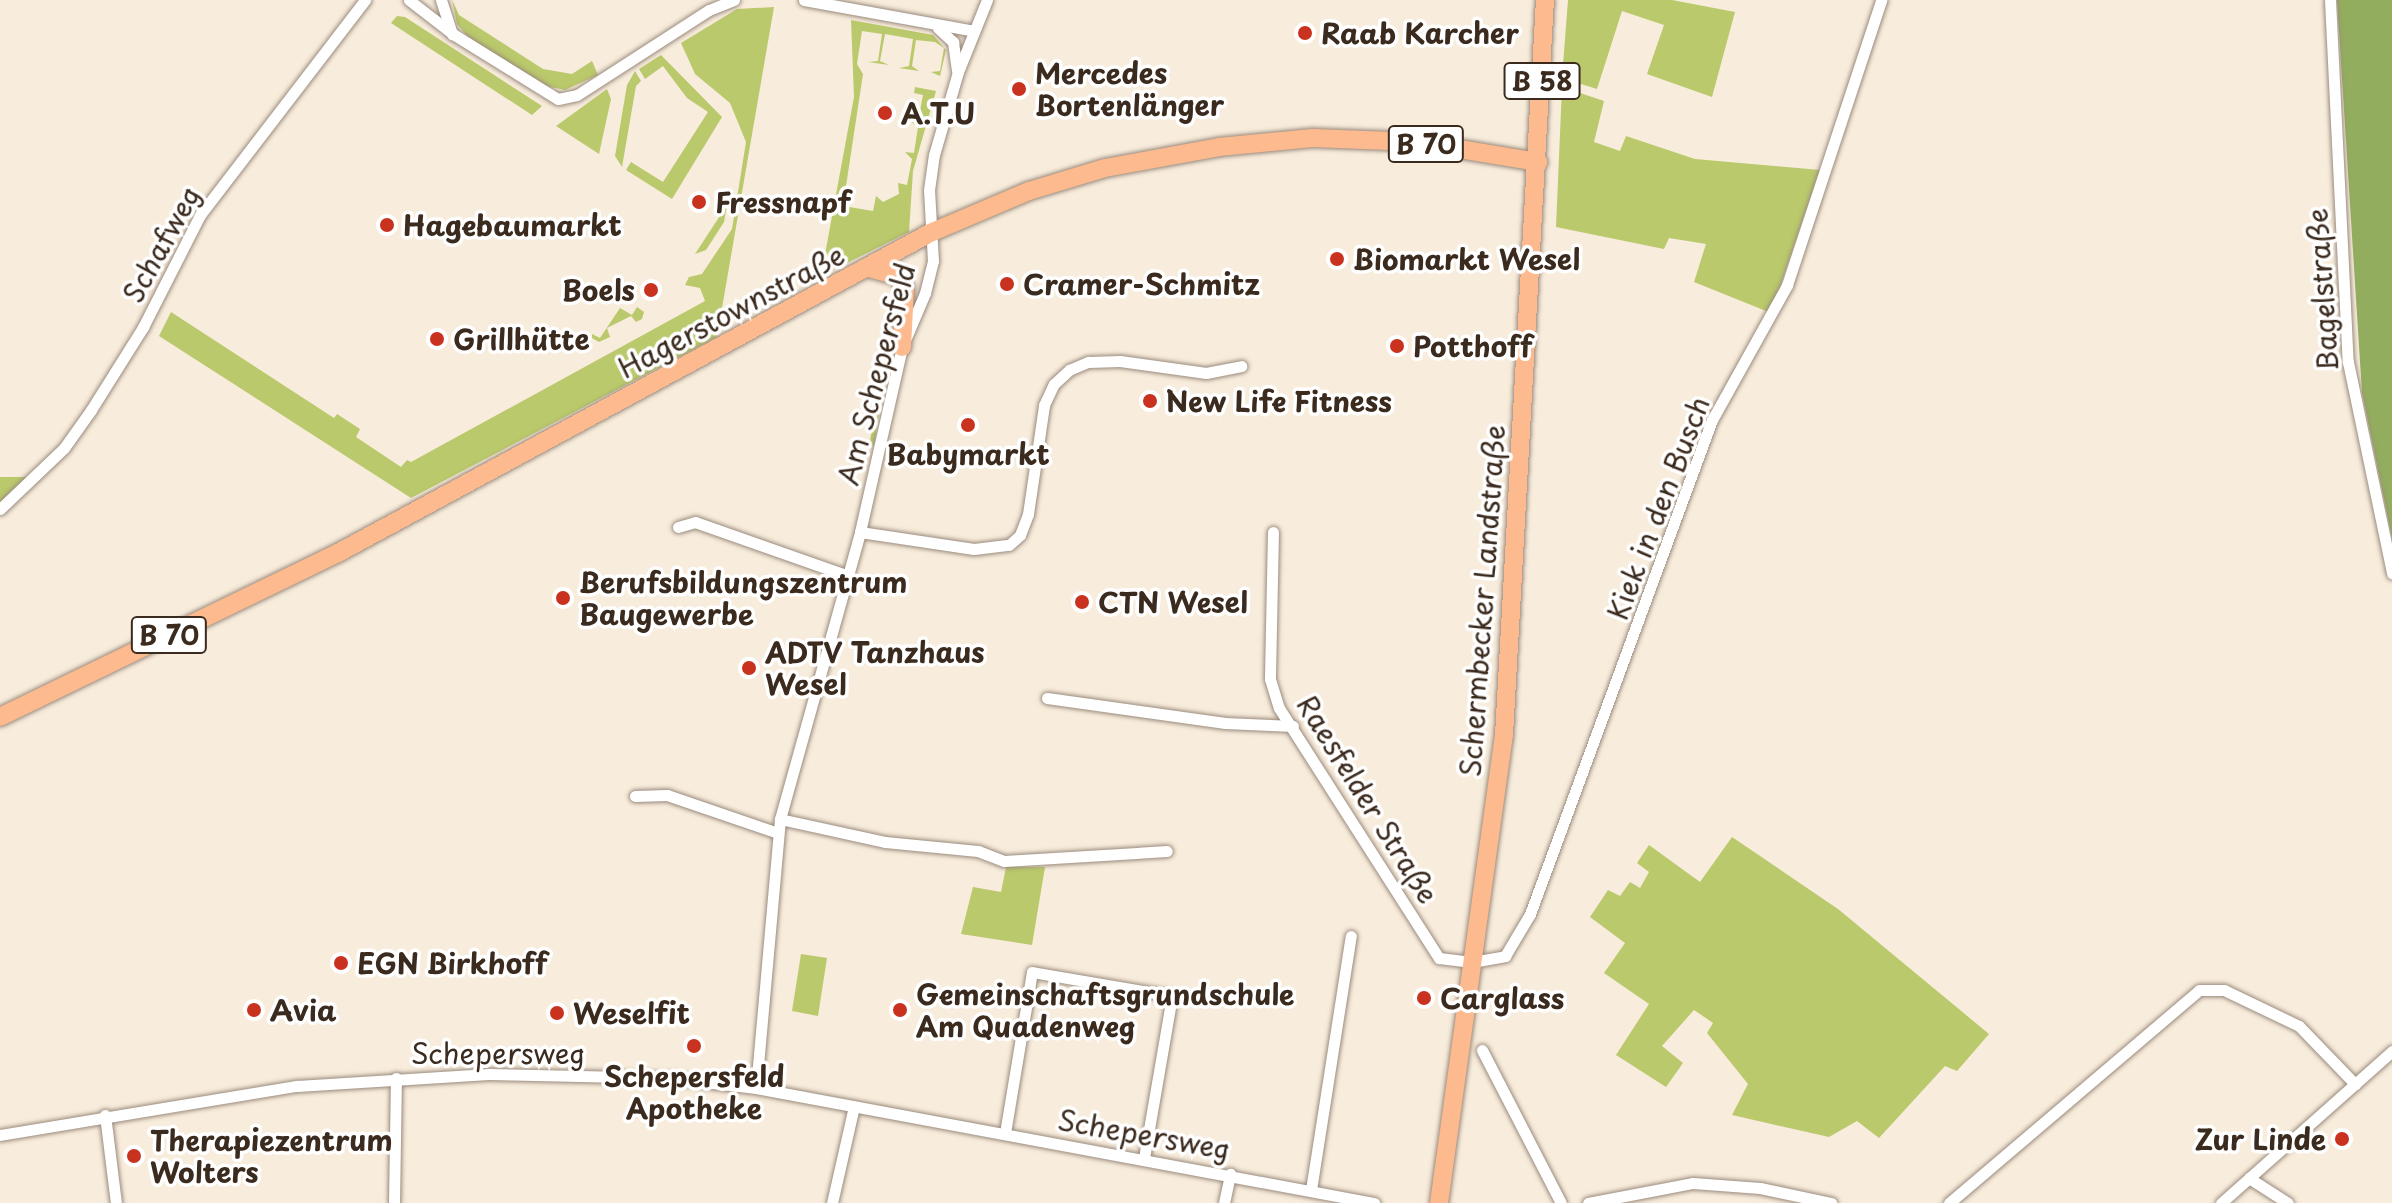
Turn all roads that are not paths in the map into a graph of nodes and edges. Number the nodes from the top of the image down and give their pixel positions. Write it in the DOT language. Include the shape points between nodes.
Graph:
graph roads {
  1 [pos="365,0"];
  2 [pos="409,0"];
  3 [pos="441,0"];
  4 [pos="734,0"];
  5 [pos="804,0"];
  6 [pos="987,0"];
  7 [pos="1545,0"];
  8 [pos="1881,0"];
  9 [pos="2330,0"];
  10 [pos="922,22"];
  11 [pos="974,31"];
  12 [pos="453,34"];
  13 [pos="958,72"];
  14 [pos="1538,162"];
  15 [pos="930,233"];
  16 [pos="869,268"];
  17 [pos="902,347"];
  18 [pos="1241,366"];
  19 [pos="0,509"];
  20 [pos="678,527"];
  21 [pos="860,532"];
  22 [pos="1273,532"];
  23 [pos="2392,573"];
  24 [pos="848,576"];
  25 [pos="1047,698"];
  26 [pos="0,717"];
  27 [pos="1293,726"];
  28 [pos="635,796"];
  29 [pos="780,819"];
  30 [pos="778,833"];
  31 [pos="1167,851"];
  32 [pos="1351,936"];
  33 [pos="1472,962"];
  34 [pos="1482,1050"];
  35 [pos="2392,1051"];
  36 [pos="396,1078"];
  37 [pos="2355,1084"];
  38 [pos="756,1088"];
  39 [pos="854,1106"];
  40 [pos="105,1115"];
  41 [pos="1005,1133"];
  42 [pos="0,1135"];
  43 [pos="1144,1158"];
  44 [pos="1230,1174"];
  45 [pos="2249,1178"];
  46 [pos="1311,1190"];
  47 [pos="116,1203"];
  48 [pos="394,1203"];
  49 [pos="832,1203"];
  50 [pos="1224,1203"];
  51 [pos="1374,1203"];
  52 [pos="1439,1203"];
  53 [pos="1561,1203"];
  54 [pos="1588,1203"];
  55 [pos="1831,1203"];
  56 [pos="1949,1203"];
  57 [pos="2221,1203"];
  58 [pos="2288,1203"];
  1 -- 19 [label="street, Schafweg" via="200,215 143,327 82,423 46,467"];
  2 -- 12 [label="street"];
  3 -- 12 [label="street"];
  4 -- 12 [label="street" via="568,98 547,96"];
  5 -- 10 [label="street"];
  6 -- 11 [label="street, Am Schepersfeld"];
  7 -- 14 [label="main road, Schermbecker Landstraße / B 58"];
  8 -- 33 [label="street, Kiek in den Busch" via="1787,285 1712,420 1530,914 1505,956"];
  9 -- 23 [label="street, Bagelstraße" via="2348,362"];
  10 -- 11 [label="street"];
  10 -- 13 [label="street" via="949,36"];
  11 -- 13 [label="street, Am Schepersfeld"];
  13 -- 15 [label="street, Am Schepersfeld" via="934,155"];
  14 -- 15 [label="main road, Hagerstownstraße / B 70" via="1358,138 1219,147 1105,168 1044,186"];
  14 -- 33 [label="main road, Schermbecker Landstraße" via="1504,735"];
  15 -- 16 [label="main road, Hagerstownstraße / B 70"];
  15 -- 17 [label="street, Am Schepersfeld" via="933,261"];
  16 -- 17 [label="main road" via="898,276 905,288"];
  16 -- 26 [label="main road, Hagerstownstraße / B 70" via="338,553"];
  17 -- 21 [label="street, Am Schepersfeld"];
  18 -- 21 [label="street" via="1206,373 1120,361 1088,362 1069,370 1054,384 1044,405 1028,514 1020,535 1009,545 974,549"];
  20 -- 24 [label="street" via="695,522"];
  21 -- 24 [label="street, Am Schepersfeld"];
  22 -- 27 [label="street, Raesfelder Straße" via="1270,679 1279,708"];
  24 -- 29 [label="street, Am Schepersfeld"];
  25 -- 27 [label="street" via="1225,723"];
  27 -- 33 [label="street, Raesfelder Straße" via="1439,958"];
  28 -- 30 [label="street" via="667,795"];
  29 -- 30 [label="street, Am Schepersfeld"];
  29 -- 31 [label="street" via="885,842 978,851 1004,861"];
  30 -- 38 [label="street, Am Schepersfeld"];
  32 -- 46 [label="street"];
  33 -- 52 [label="main road, Schermbecker Landstraße"];
  34 -- 53 [label="street"];
  35 -- 37 [label="street"];
  36 -- 38 [label="street, Schepersweg" via="656,1078"];
  36 -- 40 [label="street, Schepersweg" via="297,1086"];
  36 -- 48 [label="street"];
  37 -- 45 [label="street"];
  37 -- 56 [label="street" via="2299,1026 2224,990 2199,990"];
  38 -- 39 [label="street, Schepersweg"];
  39 -- 41 [label="street, Schepersweg"];
  39 -- 49 [label="street"];
  40 -- 42 [label="street, Schepersweg"];
  40 -- 47 [label="street"];
  41 -- 43 [label="street, Schepersweg"];
  41 -- 43 [label="street" via="1032,972 1172,996"];
  43 -- 44 [label="street, Schepersweg"];
  44 -- 46 [label="street, Schepersweg"];
  44 -- 50 [label="street"];
  45 -- 57 [label="street"];
  45 -- 58 [label="street"];
  46 -- 51 [label="street, Schepersweg"];
  54 -- 55 [label="street" via="1693,1183 1760,1188"];
}
